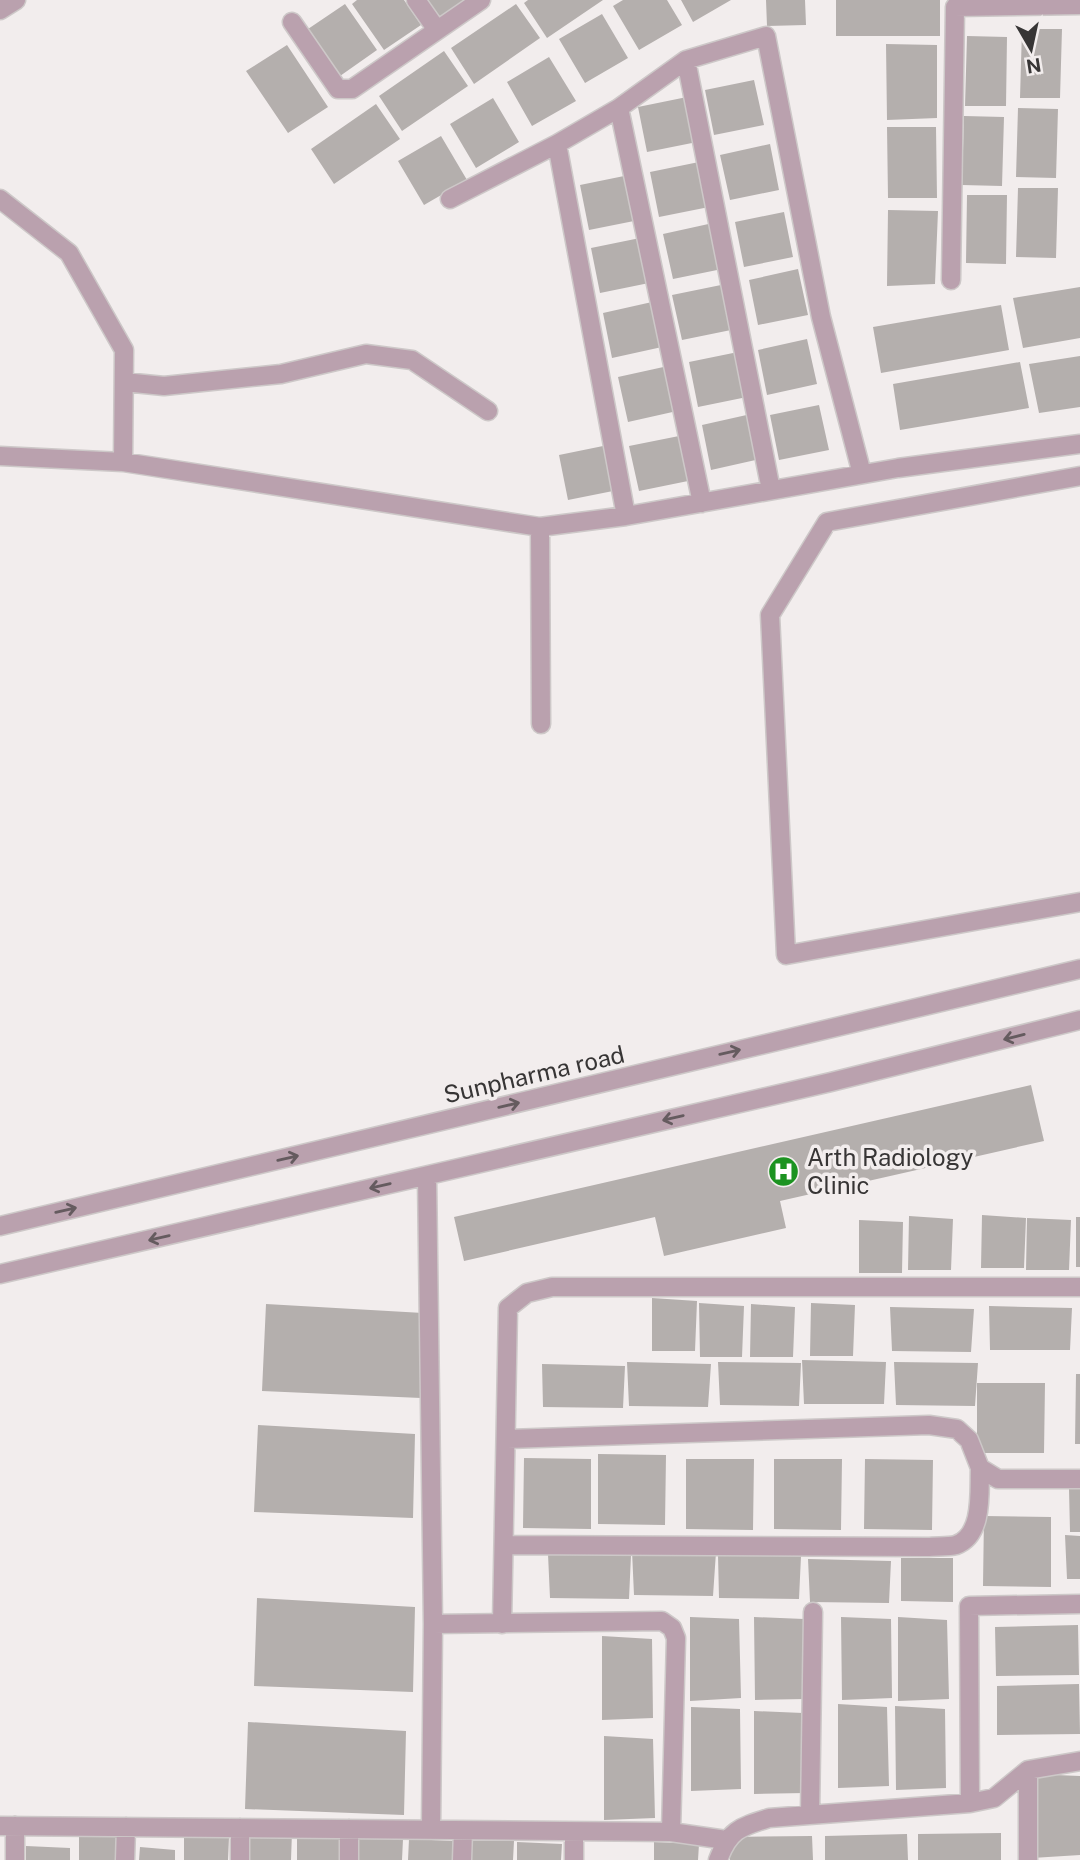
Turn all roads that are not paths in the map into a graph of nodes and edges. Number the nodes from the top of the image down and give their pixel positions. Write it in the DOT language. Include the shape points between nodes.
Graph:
graph roads {
  1 [pos="16,0"];
  2 [pos="416,0"];
  3 [pos="481,0"];
  4 [pos="955,4"];
  5 [pos="1080,5"];
  6 [pos="0,10"];
  7 [pos="292,22"];
  8 [pos="437,30"];
  9 [pos="686,60"];
  10 [pos="619,108"];
  11 [pos="557,144"];
  12 [pos="0,199"];
  13 [pos="450,199"];
  14 [pos="951,280"];
  15 [pos="124,382"];
  16 [pos="488,411"];
  17 [pos="1080,444"];
  18 [pos="0,456"];
  19 [pos="123,462"];
  20 [pos="862,474"];
  21 [pos="1080,476"];
  22 [pos="771,490"];
  23 [pos="702,503"];
  24 [pos="626,516"];
  25 [pos="540,527"];
  26 [pos="541,724"];
  27 [pos="1080,902"];
  28 [pos="1080,969"];
  29 [pos="1080,1020"];
  30 [pos="426,1176"];
  31 [pos="0,1226"];
  32 [pos="0,1274"];
  33 [pos="1080,1287"];
  34 [pos="506,1439"];
  35 [pos="980,1468"];
  36 [pos="1080,1479"];
  37 [pos="504,1545"];
  38 [pos="1080,1604"];
  39 [pos="813,1612"];
  40 [pos="433,1624"];
  41 [pos="502,1624"];
  42 [pos="1080,1761"];
  43 [pos="1028,1770"];
  44 [pos="970,1803"];
  45 [pos="810,1815"];
  46 [pos="7,1826"];
  47 [pos="126,1827"];
  48 [pos="240,1828"];
  49 [pos="349,1829"];
  50 [pos="431,1830"];
  51 [pos="463,1831"];
  52 [pos="574,1832"];
  53 [pos="671,1832"];
  54 [pos="726,1840"];
  55 [pos="15,1860"];
  56 [pos="125,1860"];
  57 [pos="240,1860"];
  58 [pos="349,1860"];
  59 [pos="462,1860"];
  60 [pos="574,1860"];
  61 [pos="718,1860"];
  62 [pos="1028,1860"];
  1 -- 6 [label="street"];
  2 -- 8 [label="street"];
  3 -- 8 [label="street"];
  4 -- 5 [label="street"];
  4 -- 14 [label="street"];
  7 -- 8 [label="street" via="338,89 352,89"];
  9 -- 10 [label="street"];
  9 -- 20 [label="street" via="766,36 821,317"];
  9 -- 22 [label="street"];
  10 -- 11 [label="street"];
  10 -- 23 [label="street"];
  11 -- 13 [label="street"];
  11 -- 24 [label="street"];
  12 -- 15 [label="street" via="69,253 124,351"];
  15 -- 16 [label="street" via="164,386 281,374 366,354 412,360"];
  15 -- 19 [label="street"];
  17 -- 20 [label="street"];
  18 -- 19 [label="street"];
  19 -- 25 [label="street"];
  20 -- 22 [label="street"];
  21 -- 27 [label="street" via="827,522 770,615 786,955"];
  22 -- 23 [label="street"];
  23 -- 24 [label="street"];
  24 -- 25 [label="street"];
  25 -- 26 [label="street"];
  31 -- 28 [label="street, Sunpharma road, one-way"];
  29 -- 30 [label="street, one-way"];
  30 -- 32 [label="street, one-way"];
  30 -- 40 [label="street"];
  33 -- 34 [label="street" via="552,1287 527,1293 508,1308"];
  34 -- 35 [label="street" via="929,1425 957,1429 969,1440"];
  34 -- 37 [label="street"];
  35 -- 36 [label="street" via="998,1479"];
  35 -- 37 [label="street" via="977,1517 970,1535 956,1545"];
  37 -- 41 [label="street"];
  38 -- 44 [label="street" via="969,1606"];
  39 -- 45 [label="street"];
  40 -- 41 [label="street"];
  40 -- 50 [label="street"];
  41 -- 53 [label="street" via="662,1622 672,1628 676,1638"];
  42 -- 43 [label="street"];
  43 -- 44 [label="street" via="994,1798"];
  43 -- 62 [label="street"];
  44 -- 45 [label="street"];
  45 -- 54 [label="street" via="769,1818 741,1827"];
  46 -- 47 [label="street"];
  46 -- 55 [label="street"];
  47 -- 48 [label="street"];
  47 -- 56 [label="street"];
  48 -- 49 [label="street"];
  48 -- 57 [label="street"];
  49 -- 50 [label="street"];
  49 -- 58 [label="street"];
  50 -- 51 [label="street"];
  51 -- 52 [label="street"];
  51 -- 59 [label="street"];
  52 -- 53 [label="street"];
  52 -- 60 [label="street"];
  53 -- 54 [label="street"];
  54 -- 61 [label="street"];
}
